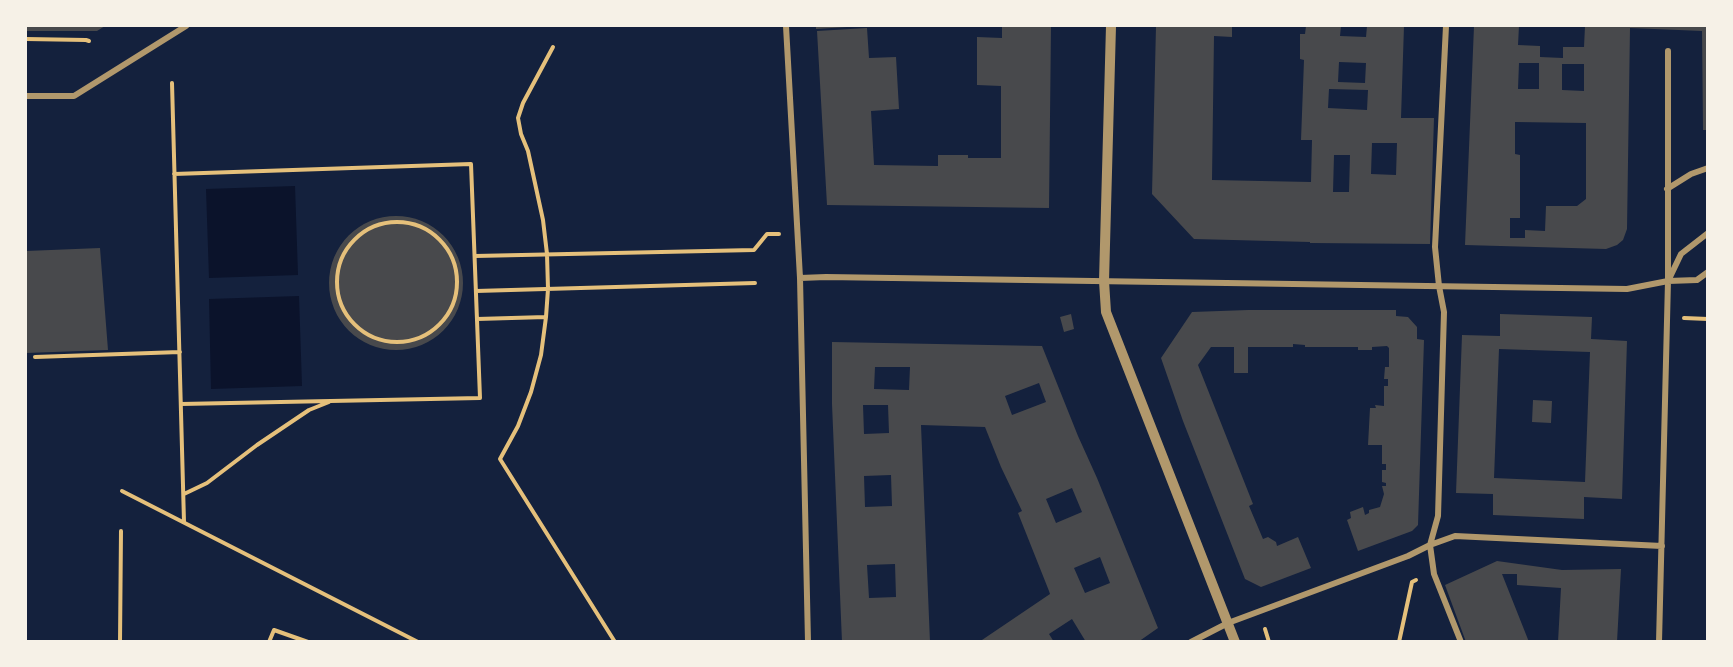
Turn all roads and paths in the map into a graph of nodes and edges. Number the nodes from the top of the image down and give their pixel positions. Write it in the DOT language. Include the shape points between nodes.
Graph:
graph roads {
  1 [pos="186,26"];
  2 [pos="786,26"];
  3 [pos="1111,26"];
  4 [pos="1446,26"];
  5 [pos="26,39"];
  6 [pos="89,41"];
  7 [pos="553,47"];
  8 [pos="1668,51"];
  9 [pos="172,83"];
  10 [pos="26,96"];
  11 [pos="1707,168"];
  12 [pos="174,174"];
  13 [pos="1667,189"];
  14 [pos="797,233"];
  15 [pos="1707,233"];
  16 [pos="547,254"];
  17 [pos="475,256"];
  18 [pos="1707,272"];
  19 [pos="800,278"];
  20 [pos="1104,281"];
  21 [pos="1668,281"];
  22 [pos="755,283"];
  23 [pos="1439,286"];
  24 [pos="548,289"];
  25 [pos="457,290"];
  26 [pos="476,291"];
  27 [pos="546,317"];
  28 [pos="477,319"];
  29 [pos="180,352"];
  30 [pos="35,357"];
  31 [pos="331,401"];
  32 [pos="181,404"];
  33 [pos="122,490"];
  34 [pos="184,494"];
  35 [pos="184,522"];
  36 [pos="121,531"];
  37 [pos="1430,545"];
  38 [pos="1662,546"];
  39 [pos="1434,573"];
  40 [pos="1228,623"];
  41 [pos="120,642"];
  42 [pos="269,642"];
  43 [pos="308,642"];
  44 [pos="418,642"];
  45 [pos="615,642"];
  46 [pos="808,642"];
  47 [pos="1191,642"];
  48 [pos="1235,642"];
  49 [pos="1399,642"];
  50 [pos="1461,642"];
  51 [pos="1659,642"];
  1 -- 10 [label="street" via="74,96"];
  2 -- 14 [label="street"];
  3 -- 20 [label="street"];
  4 -- 23 [label="street" via="1435,247"];
  5 -- 6 [label="path"];
  7 -- 16 [label="path" via="518,118 536,185"];
  8 -- 13 [label="street"];
  9 -- 12 [label="path"];
  11 -- 13 [label="street"];
  12 -- 17 [label="path" via="471,164"];
  12 -- 29 [label="path"];
  13 -- 21 [label="street"];
  14 -- 16 [label="path" via="767,234 754,250"];
  14 -- 19 [label="street"];
  15 -- 21 [label="street" via="1681,254"];
  16 -- 17 [label="path"];
  16 -- 24 [label="path"];
  17 -- 26 [label="path"];
  18 -- 21 [label="street" via="1697,280"];
  19 -- 20 [label="street"];
  19 -- 46 [label="street"];
  20 -- 23 [label="street"];
  20 -- 40 [label="street" via="1106,312"];
  21 -- 23 [label="street" via="1627,289"];
  21 -- 38 [label="street"];
  22 -- 24 [label="path"];
  23 -- 37 [label="street" via="1444,324 1437,516"];
  24 -- 26 [label="path"];
  24 -- 27 [label="path"];
  25 -- 25 [label="path" via="456,269 448,250 434,234 415,224 394,222 374,226 358,236 338,267 340,304 362,333 379,341 400,343 420,339 438,327 451,310"];
  26 -- 28 [label="path"];
  27 -- 28 [label="path"];
  27 -- 45 [label="path" via="531,392 500,459"];
  28 -- 31 [label="path" via="480,398"];
  29 -- 30 [label="path"];
  29 -- 32 [label="path"];
  31 -- 32 [label="path"];
  31 -- 34 [label="path" via="309,410 207,483"];
  32 -- 34 [label="path"];
  33 -- 35 [label="path"];
  34 -- 35 [label="path"];
  35 -- 44 [label="path"];
  36 -- 41 [label="path"];
  37 -- 38 [label="street" via="1455,536"];
  37 -- 39 [label="street"];
  37 -- 40 [label="street"];
  38 -- 51 [label="street"];
  39 -- 49 [label="path" via="1412,582"];
  39 -- 50 [label="street"];
  40 -- 47 [label="street"];
  40 -- 48 [label="street"];
  42 -- 43 [label="path" via="274,630"];
}
